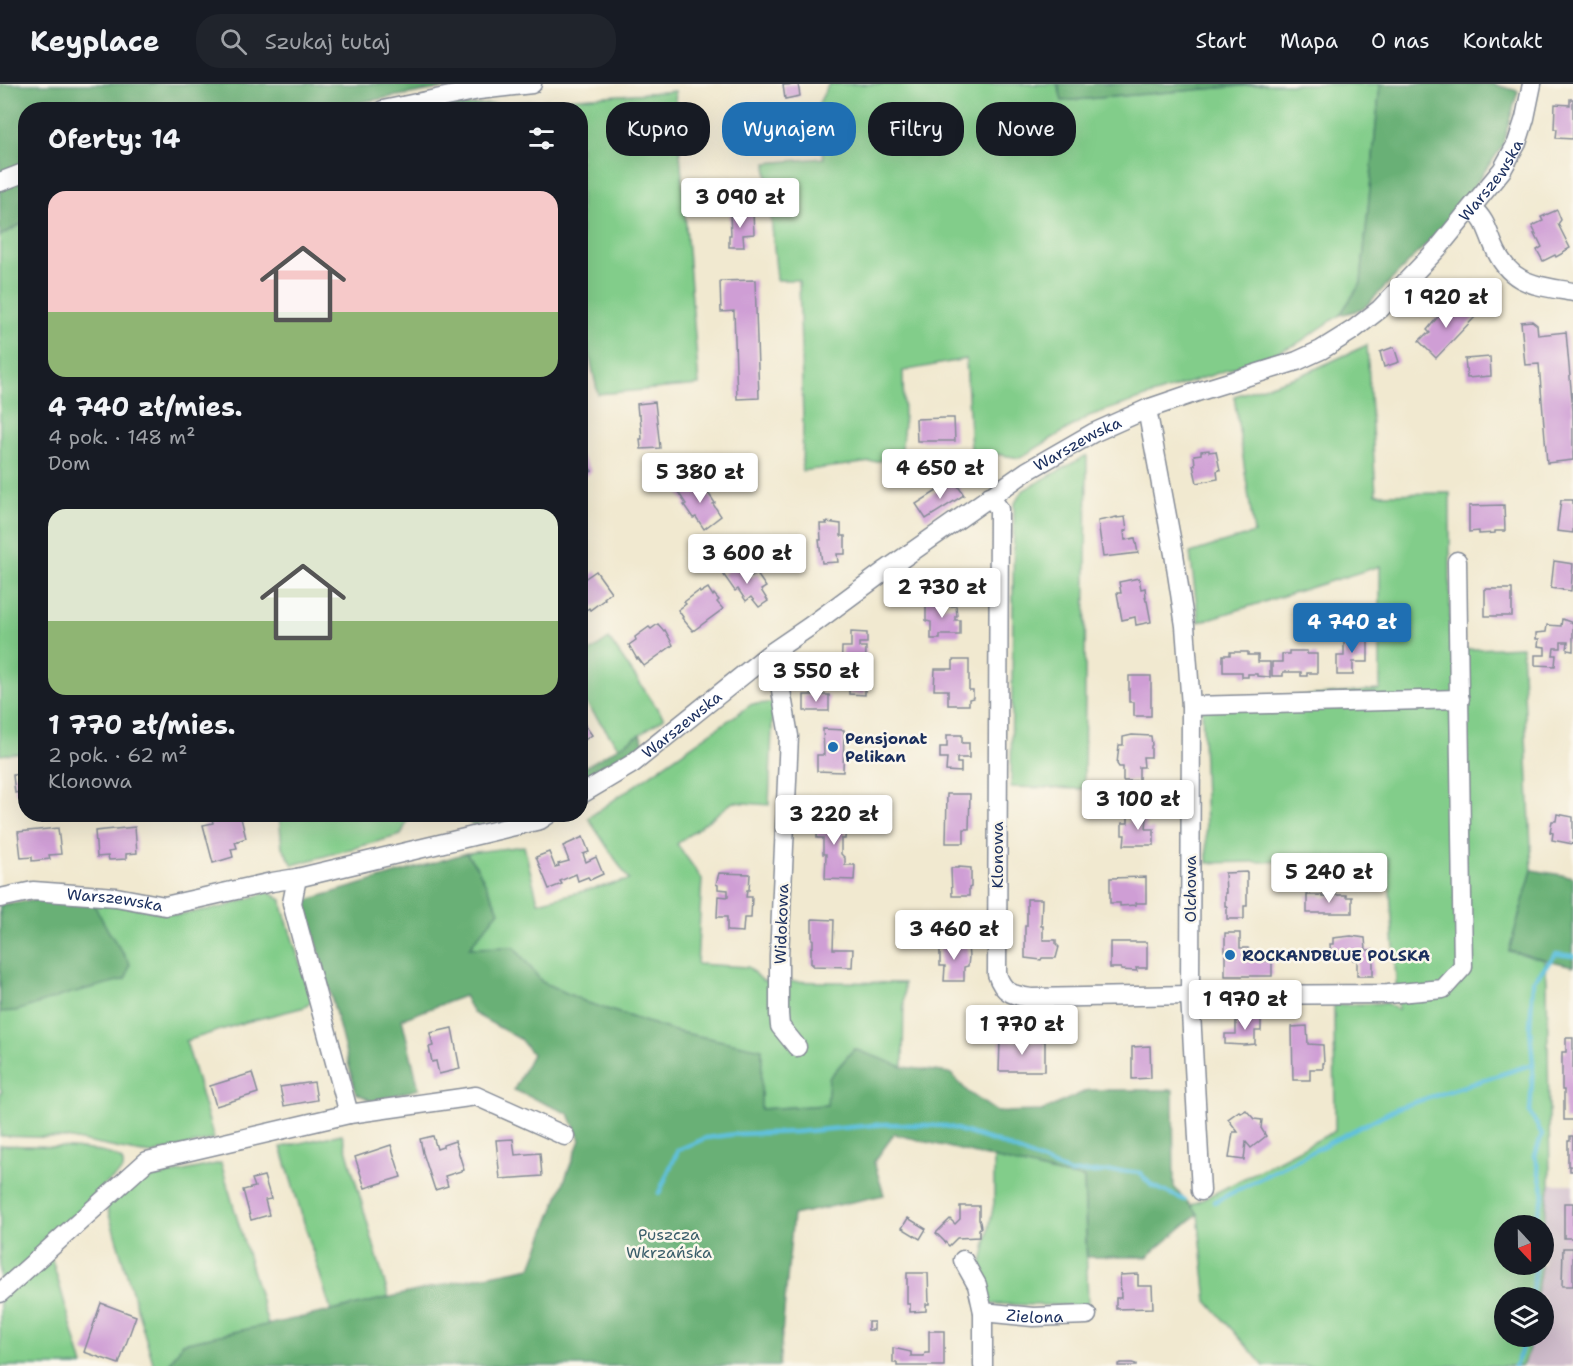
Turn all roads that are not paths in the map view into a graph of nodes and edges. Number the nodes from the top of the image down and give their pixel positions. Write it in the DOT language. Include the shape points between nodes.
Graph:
graph roads {
  1 [pos="532,84"];
  2 [pos="1532,84"];
  3 [pos="422,102"];
  4 [pos="18,175"];
  5 [pos="0,182"];
  6 [pos="1472,208"];
  7 [pos="1573,292"];
  8 [pos="1147,410"];
  9 [pos="990,496"];
  10 [pos="1457,561"];
  11 [pos="768,655"];
  12 [pos="1460,699"];
  13 [pos="1191,706"];
  14 [pos="588,790"];
  15 [pos="532,822"];
  16 [pos="297,878"];
  17 [pos="0,898"];
  18 [pos="1190,995"];
  19 [pos="797,1047"];
  20 [pos="349,1114"];
  21 [pos="565,1136"];
  22 [pos="1201,1191"];
  23 [pos="963,1260"];
  24 [pos="0,1293"];
  25 [pos="983,1312"];
  26 [pos="1087,1315"];
  27 [pos="983,1366"];
  1 -- 3 [label="street"];
  2 -- 6 [label="street, Warszewska" via="1517,143 1502,170"];
  4 -- 5 [label="street"];
  6 -- 7 [label="street" via="1482,216 1496,250 1519,279"];
  6 -- 8 [label="street, Warszewska" via="1380,309 1321,350 1297,362"];
  8 -- 9 [label="street, Warszewska" via="1065,449"];
  8 -- 13 [label="street, Olchowa" via="1185,626"];
  9 -- 11 [label="street, Warszewska"];
  9 -- 18 [label="street, Klonowa" via="999,509 1000,983 1006,991 1031,998"];
  10 -- 12 [label="street"];
  11 -- 14 [label="street, Warszewska" via="632,764"];
  11 -- 19 [label="street, Widokowa" via="779,680 789,736 779,1014 780,1026"];
  12 -- 13 [label="street"];
  12 -- 18 [label="street, Klonowa" via="1463,967 1443,989 1388,994"];
  13 -- 18 [label="street, Olchowa"];
  15 -- 16 [label="street, Warszewska"];
  16 -- 17 [label="street, Warszewska" via="165,906 116,897 33,891"];
  16 -- 20 [label="street" via="292,903"];
  18 -- 22 [label="street, Olchowa"];
  20 -- 21 [label="street" via="476,1096"];
  20 -- 24 [label="street" via="147,1161"];
  23 -- 25 [label="street, Zielona" via="977,1285"];
  25 -- 26 [label="street, Zielona" via="1033,1317"];
  25 -- 27 [label="street, Zielona"];
}
